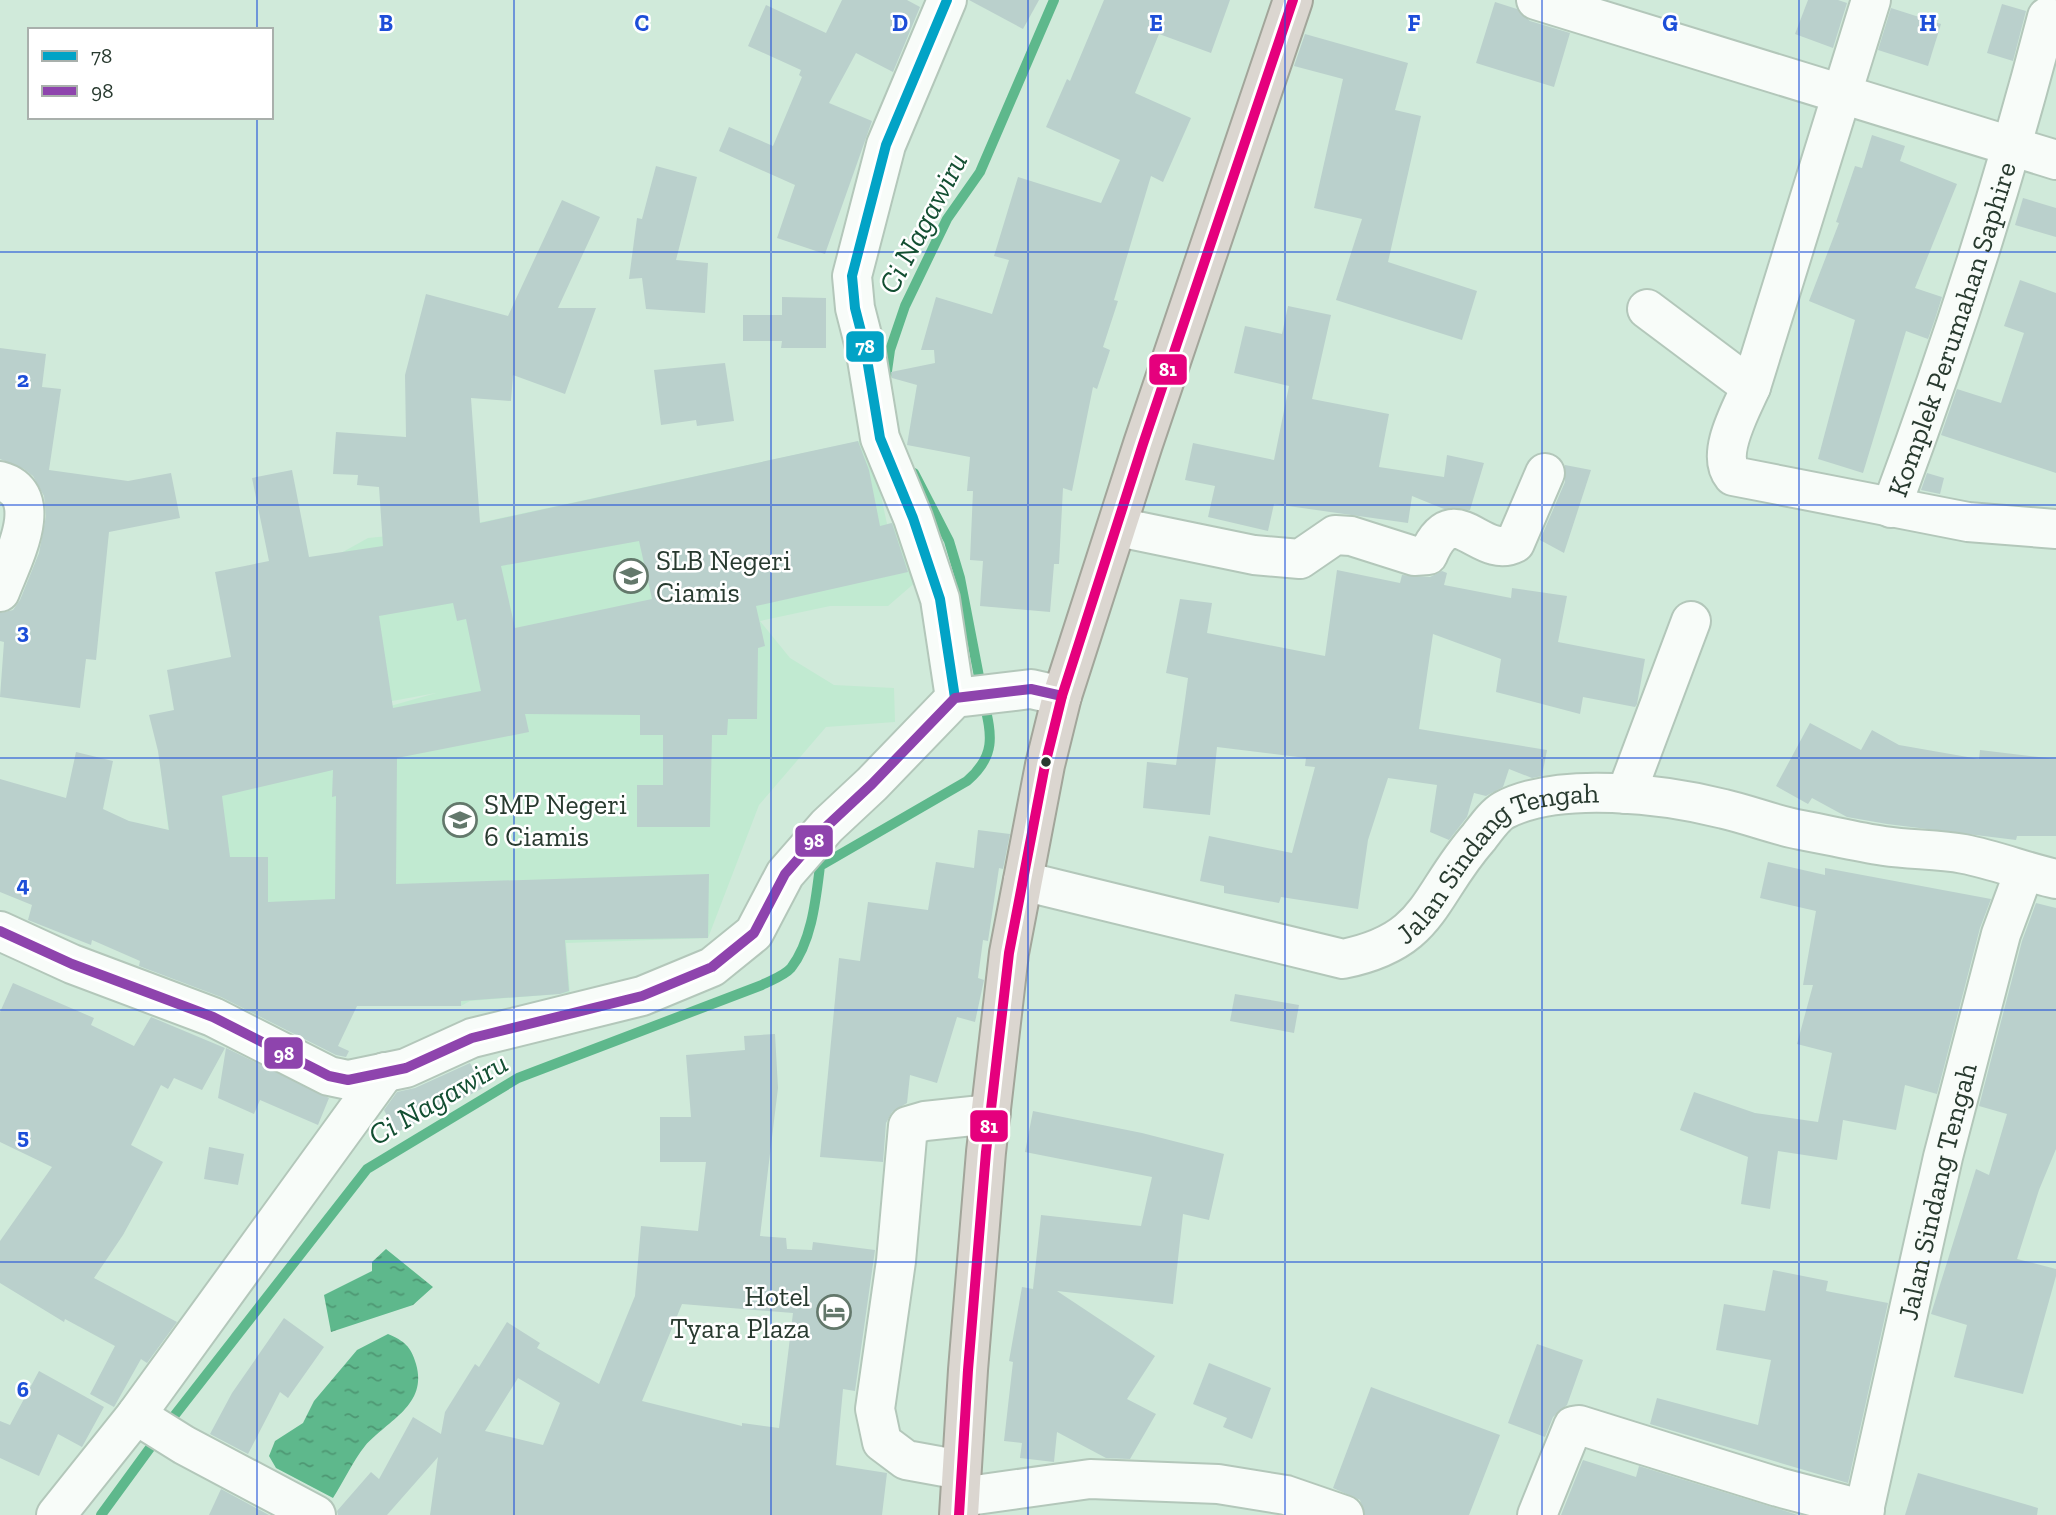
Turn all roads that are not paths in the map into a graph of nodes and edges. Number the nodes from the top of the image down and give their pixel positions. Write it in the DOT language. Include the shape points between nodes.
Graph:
graph roads {
  1 [pos="947,0"];
  2 [pos="1293,0"];
  3 [pos="1536,0"];
  4 [pos="1871,0"];
  5 [pos="2047,17"];
  6 [pos="1844,93"];
  7 [pos="2013,148"];
  8 [pos="2056,160"];
  9 [pos="1647,309"];
  10 [pos="1751,387"];
  11 [pos="1545,473"];
  12 [pos="0,481"];
  13 [pos="1891,509"];
  14 [pos="1118,527"];
  15 [pos="2056,529"];
  16 [pos="0,592"];
  17 [pos="1690,621"];
  18 [pos="1047,693"];
  19 [pos="968,696"];
  20 [pos="1626,794"];
  21 [pos="2040,875"];
  22 [pos="1023,881"];
  23 [pos="0,930"];
  24 [pos="385,1072"];
  25 [pos="991,1114"];
  26 [pos="140,1418"];
  27 [pos="961,1494"];
  28 [pos="1864,1513"];
  29 [pos="56,1515"];
  30 [pos="316,1515"];
  31 [pos="1344,1515"];
  32 [pos="1537,1515"];
  1 -- 19 [label="street" via="886,145 852,276 880,438 913,518"];
  2 -- 14 [label="highway"];
  3 -- 6 [label="street, Komplek Perumahan Saphire"];
  4 -- 6 [label="street, Komplek Perumahan Saphire"];
  5 -- 7 [label="street, Komplek Perumahan Saphire"];
  6 -- 7 [label="street, Komplek Perumahan Saphire"];
  6 -- 10 [label="street, Komplek Perumahan Saphire"];
  7 -- 8 [label="street, Komplek Perumahan Saphire"];
  7 -- 13 [label="street, Komplek Perumahan Saphire" via="1945,364"];
  9 -- 10 [label="street"];
  10 -- 13 [label="street, Komplek Perumahan Saphire" via="1725,460 1733,476"];
  11 -- 14 [label="street" via="1510,546 1481,541 1454,528 1436,538 1428,555 1414,556 1335,535 1300,559 1254,555"];
  12 -- 16 [label="street" via="19,491 25,503 23,526"];
  13 -- 15 [label="street, Komplek Perumahan Saphire" via="1968,522"];
  14 -- 18 [label="highway"];
  17 -- 20 [label="street"];
  18 -- 19 [label="street"];
  18 -- 22 [label="highway"];
  19 -- 24 [label="street" via="827,826 785,874 754,933 712,967 642,996 472,1038 406,1068"];
  20 -- 21 [label="street, Jalan Sindang Tengah" via="1723,809 1777,826 1884,846 1964,854"];
  20 -- 22 [label="street, Jalan Sindang Tengah" via="1546,797 1502,811 1466,851 1432,906 1398,941 1343,959"];
  21 -- 28 [label="street, Jalan Sindang Tengah" via="2001,934 1943,1157"];
  22 -- 25 [label="highway" via="1009,953"];
  23 -- 24 [label="street" via="72,964 213,1017 329,1076 348,1080"];
  24 -- 26 [label="street"];
  25 -- 27 [label="highway"];
  25 -- 27 [label="street" via="908,1126 896,1261 875,1409 882,1442"];
  26 -- 29 [label="street"];
  26 -- 30 [label="street"];
  27 -- 31 [label="street" via="1090,1479 1218,1484 1286,1496"];
  28 -- 32 [label="street" via="1579,1425 1572,1429"];
}
